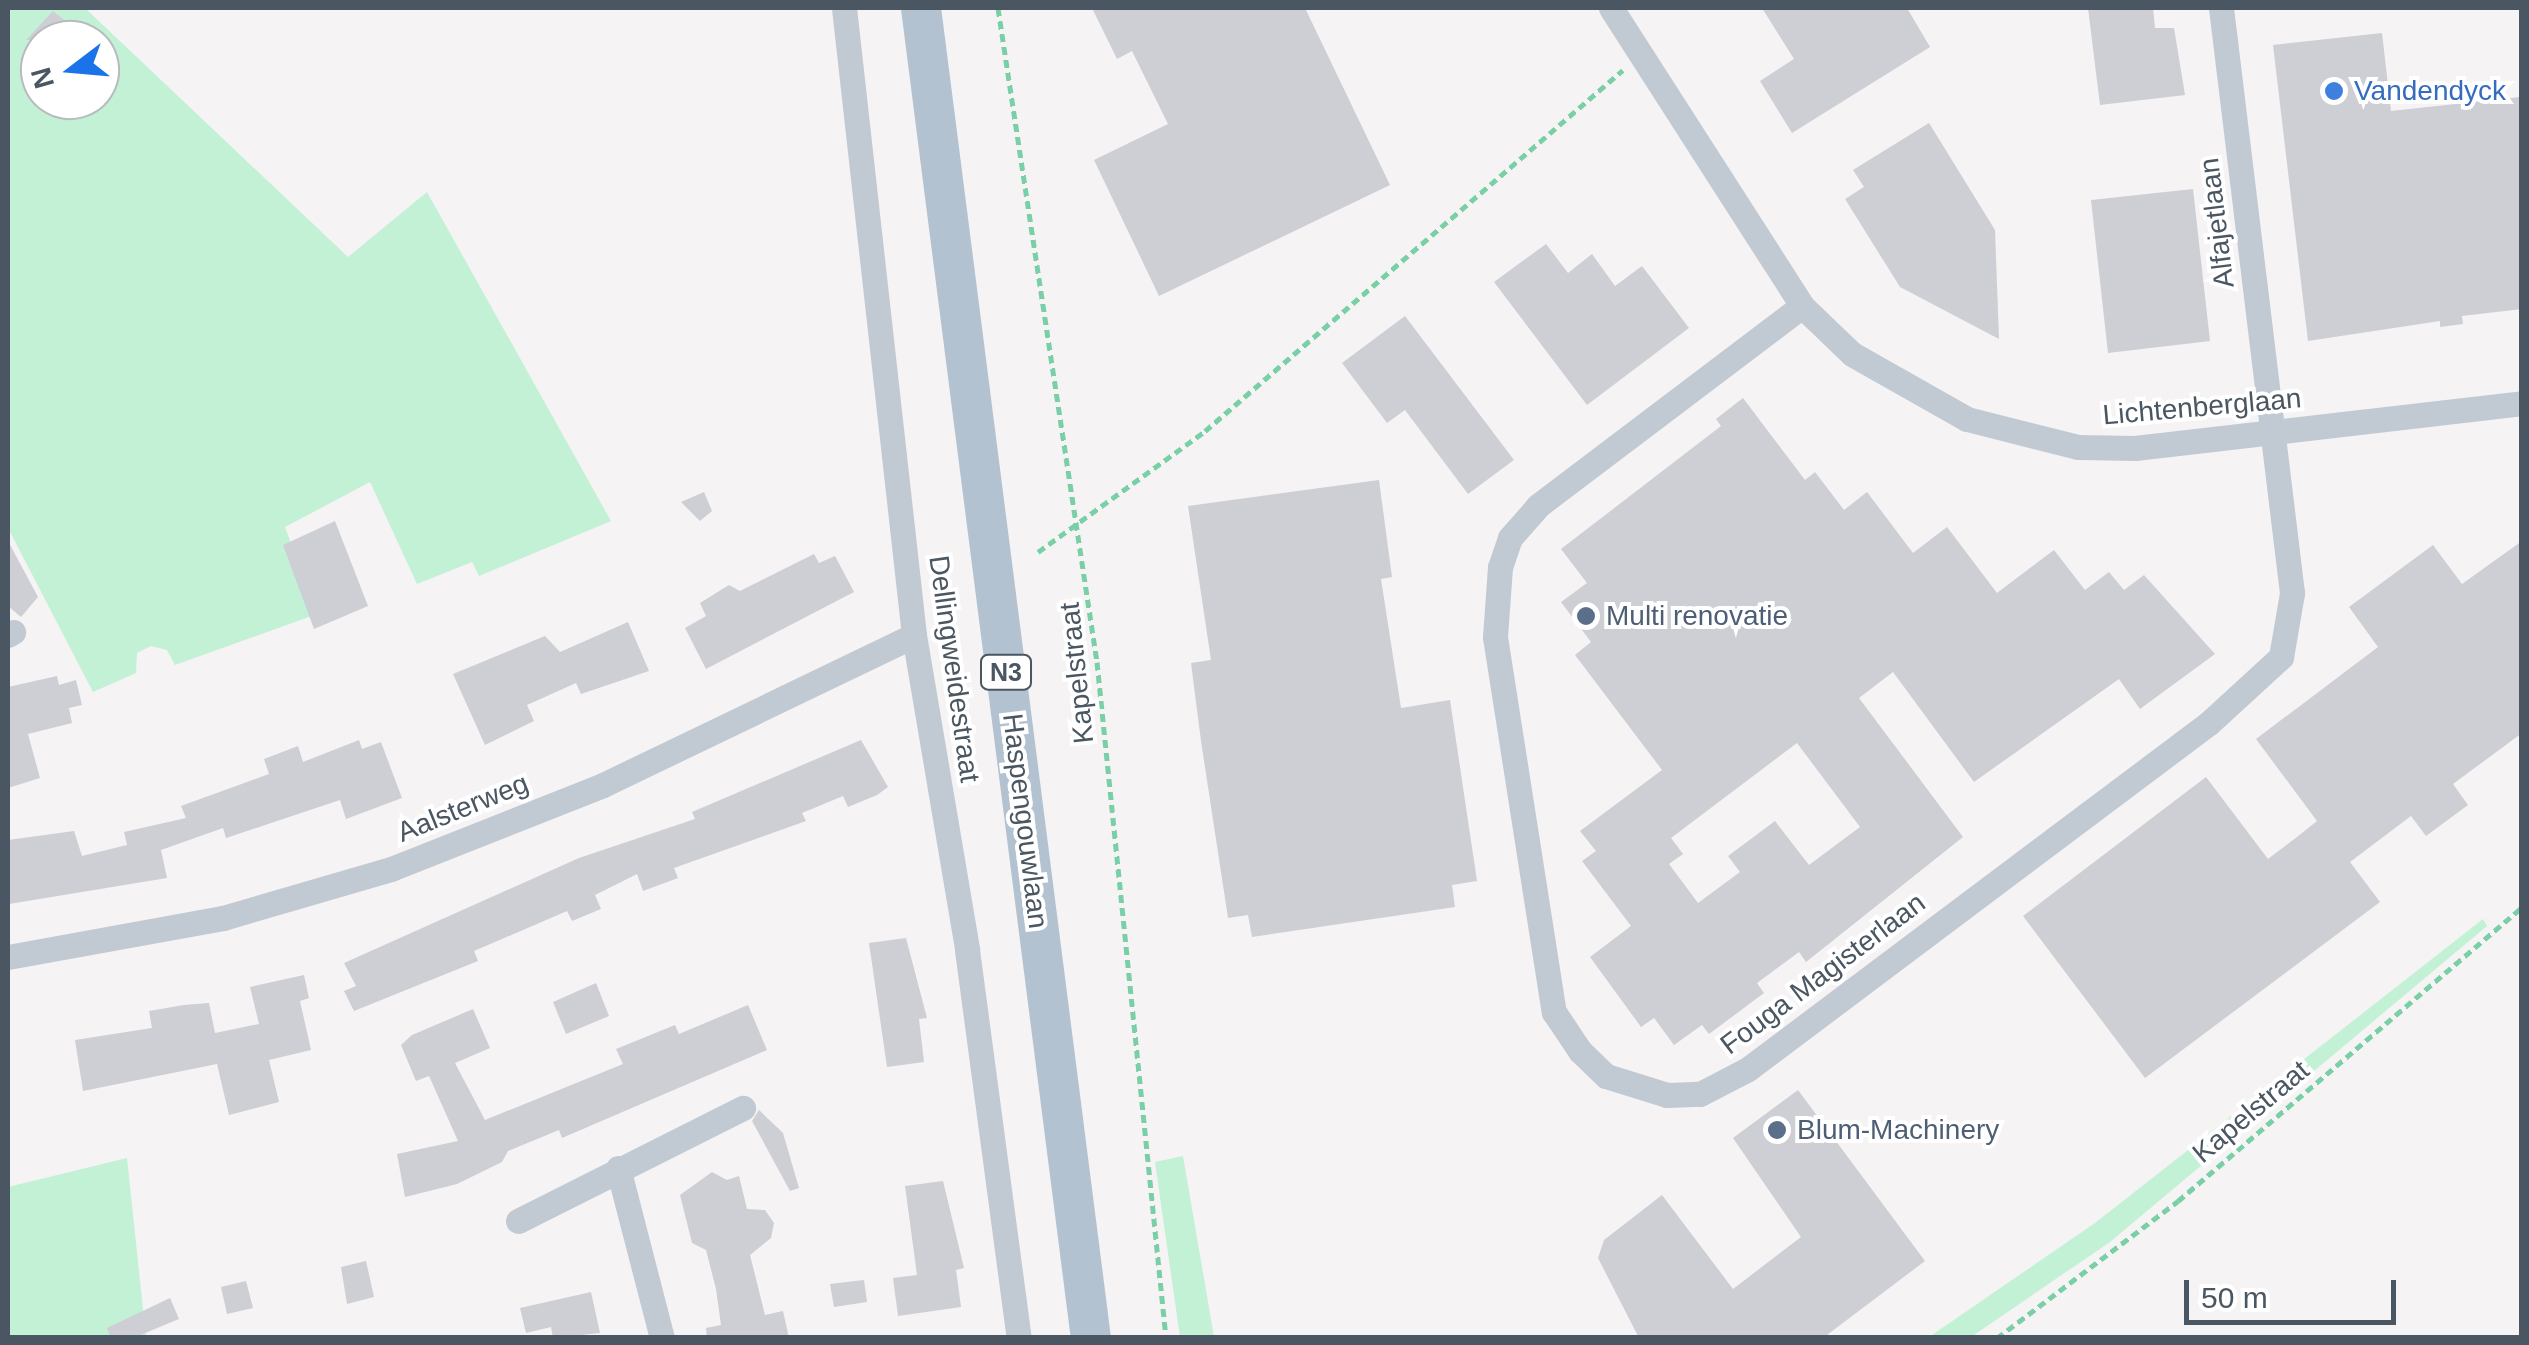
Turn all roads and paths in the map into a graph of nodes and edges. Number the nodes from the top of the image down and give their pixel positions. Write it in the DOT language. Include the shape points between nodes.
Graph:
graph roads {
  1 [pos="844,8"];
  2 [pos="921,8"];
  3 [pos="998,8"];
  4 [pos="1612,8"];
  5 [pos="2221,8"];
  6 [pos="1641,55"];
  7 [pos="1802,306"];
  8 [pos="2522,403"];
  9 [pos="2273,432"];
  10 [pos="1080,524"];
  11 [pos="1038,552"];
  12 [pos="914,635"];
  13 [pos="2522,907"];
  14 [pos="8,957"];
  15 [pos="743,1108"];
  16 [pos="618,1168"];
  17 [pos="518,1221"];
  18 [pos="662,1338"];
  19 [pos="1019,1338"];
  20 [pos="1092,1338"];
  21 [pos="1166,1338"];
  22 [pos="1997,1338"];
  1 -- 12 [label="street, Dellingweidestraat"];
  2 -- 20 [label="main road, Haspengouwlaan / N3"];
  3 -- 10 [label="path, Kapelstraat"];
  4 -- 6 [label="street, Lichtenberglaan"];
  5 -- 9 [label="street, Alfajetlaan"];
  6 -- 7 [label="street, Lichtenberglaan"];
  6 -- 10 [label="path" via="1205,431"];
  7 -- 9 [label="street, Lichtenberglaan" via="1852,354 1918,397 2023,435 2078,447 2136,448"];
  7 -- 9 [label="street, Fouga Magisterlaan" via="1538,506 1510,538 1500,567 1494,638 1554,1012 1606,1076 1635,1089 1700,1094 1737,1076 2269,674 2284,647 2292,593"];
  8 -- 9 [label="street, Lichtenberglaan"];
  10 -- 11 [label="path"];
  10 -- 21 [label="path, Kapelstraat"];
  12 -- 14 [label="street, Aalsterweg" via="603,785 375,874 223,918"];
  12 -- 19 [label="street, Dellingweidestraat" via="967,950"];
  13 -- 22 [label="path, Kapelstraat" via="2178,1200"];
  15 -- 16 [label="street"];
  16 -- 17 [label="street"];
  16 -- 18 [label="street"];
}
